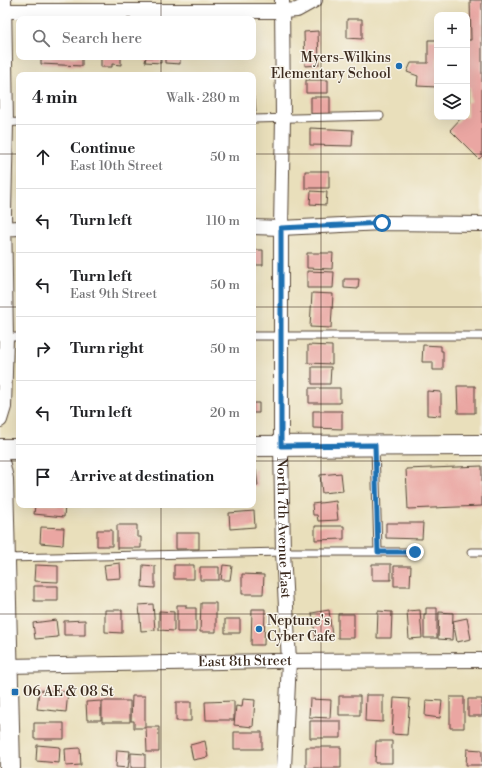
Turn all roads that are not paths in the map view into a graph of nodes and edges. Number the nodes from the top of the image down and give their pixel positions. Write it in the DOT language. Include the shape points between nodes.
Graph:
graph roads {
  1 [pos="315,0"];
  2 [pos="282,6"];
  3 [pos="2,7"];
  4 [pos="380,116"];
  5 [pos="283,118"];
  6 [pos="256,119"];
  7 [pos="8,122"];
  8 [pos="482,224"];
  9 [pos="16,228"];
  10 [pos="256,228"];
  11 [pos="281,228"];
  12 [pos="2,229"];
  13 [pos="3,310"];
  14 [pos="256,336"];
  15 [pos="282,336"];
  16 [pos="482,336"];
  17 [pos="12,337"];
  18 [pos="0,420"];
  19 [pos="375,445"];
  20 [pos="482,445"];
  21 [pos="256,446"];
  22 [pos="281,446"];
  23 [pos="0,449"];
  24 [pos="16,449"];
  25 [pos="0,465"];
  26 [pos="283,552"];
  27 [pos="378,552"];
  28 [pos="415,552"];
  29 [pos="471,552"];
  30 [pos="482,552"];
  31 [pos="5,558"];
  32 [pos="482,660"];
  33 [pos="289,661"];
  34 [pos="7,666"];
  35 [pos="10,768"];
  36 [pos="284,768"];
  1 -- 2 [label="street" via="297,10"];
  2 -- 3 [label="street"];
  2 -- 5 [label="street, North 7th Avenue East"];
  3 -- 7 [label="street"];
  4 -- 5 [label="lane"];
  5 -- 6 [label="lane"];
  5 -- 11 [label="street, North 7th Avenue East"];
  7 -- 12 [label="street"];
  8 -- 11 [label="street" via="382,223"];
  9 -- 12 [label="street"];
  10 -- 11 [label="street"];
  11 -- 15 [label="street, North 7th Avenue East"];
  12 -- 13 [label="street"];
  13 -- 17 [label="street"];
  14 -- 15 [label="lane"];
  15 -- 16 [label="lane"];
  15 -- 22 [label="street, North 7th Avenue East"];
  17 -- 18 [label="street" via="4,407"];
  19 -- 20 [label="main road"];
  19 -- 22 [label="main road"];
  19 -- 27 [label="lane"];
  21 -- 22 [label="main road"];
  22 -- 26 [label="street, North 7th Avenue East"];
  23 -- 24 [label="main road"];
  25 -- 31 [label="main road" via="3,479"];
  26 -- 27 [label="lane"];
  26 -- 31 [label="lane"];
  26 -- 33 [label="street, North 7th Avenue East"];
  27 -- 28 [label="lane"];
  29 -- 30 [label="lane"];
  31 -- 34 [label="main road"];
  32 -- 33 [label="street, East 8th Street"];
  33 -- 34 [label="street, East 8th Street"];
  33 -- 36 [label="street, North 7th Avenue East"];
  34 -- 35 [label="main road"];
}
